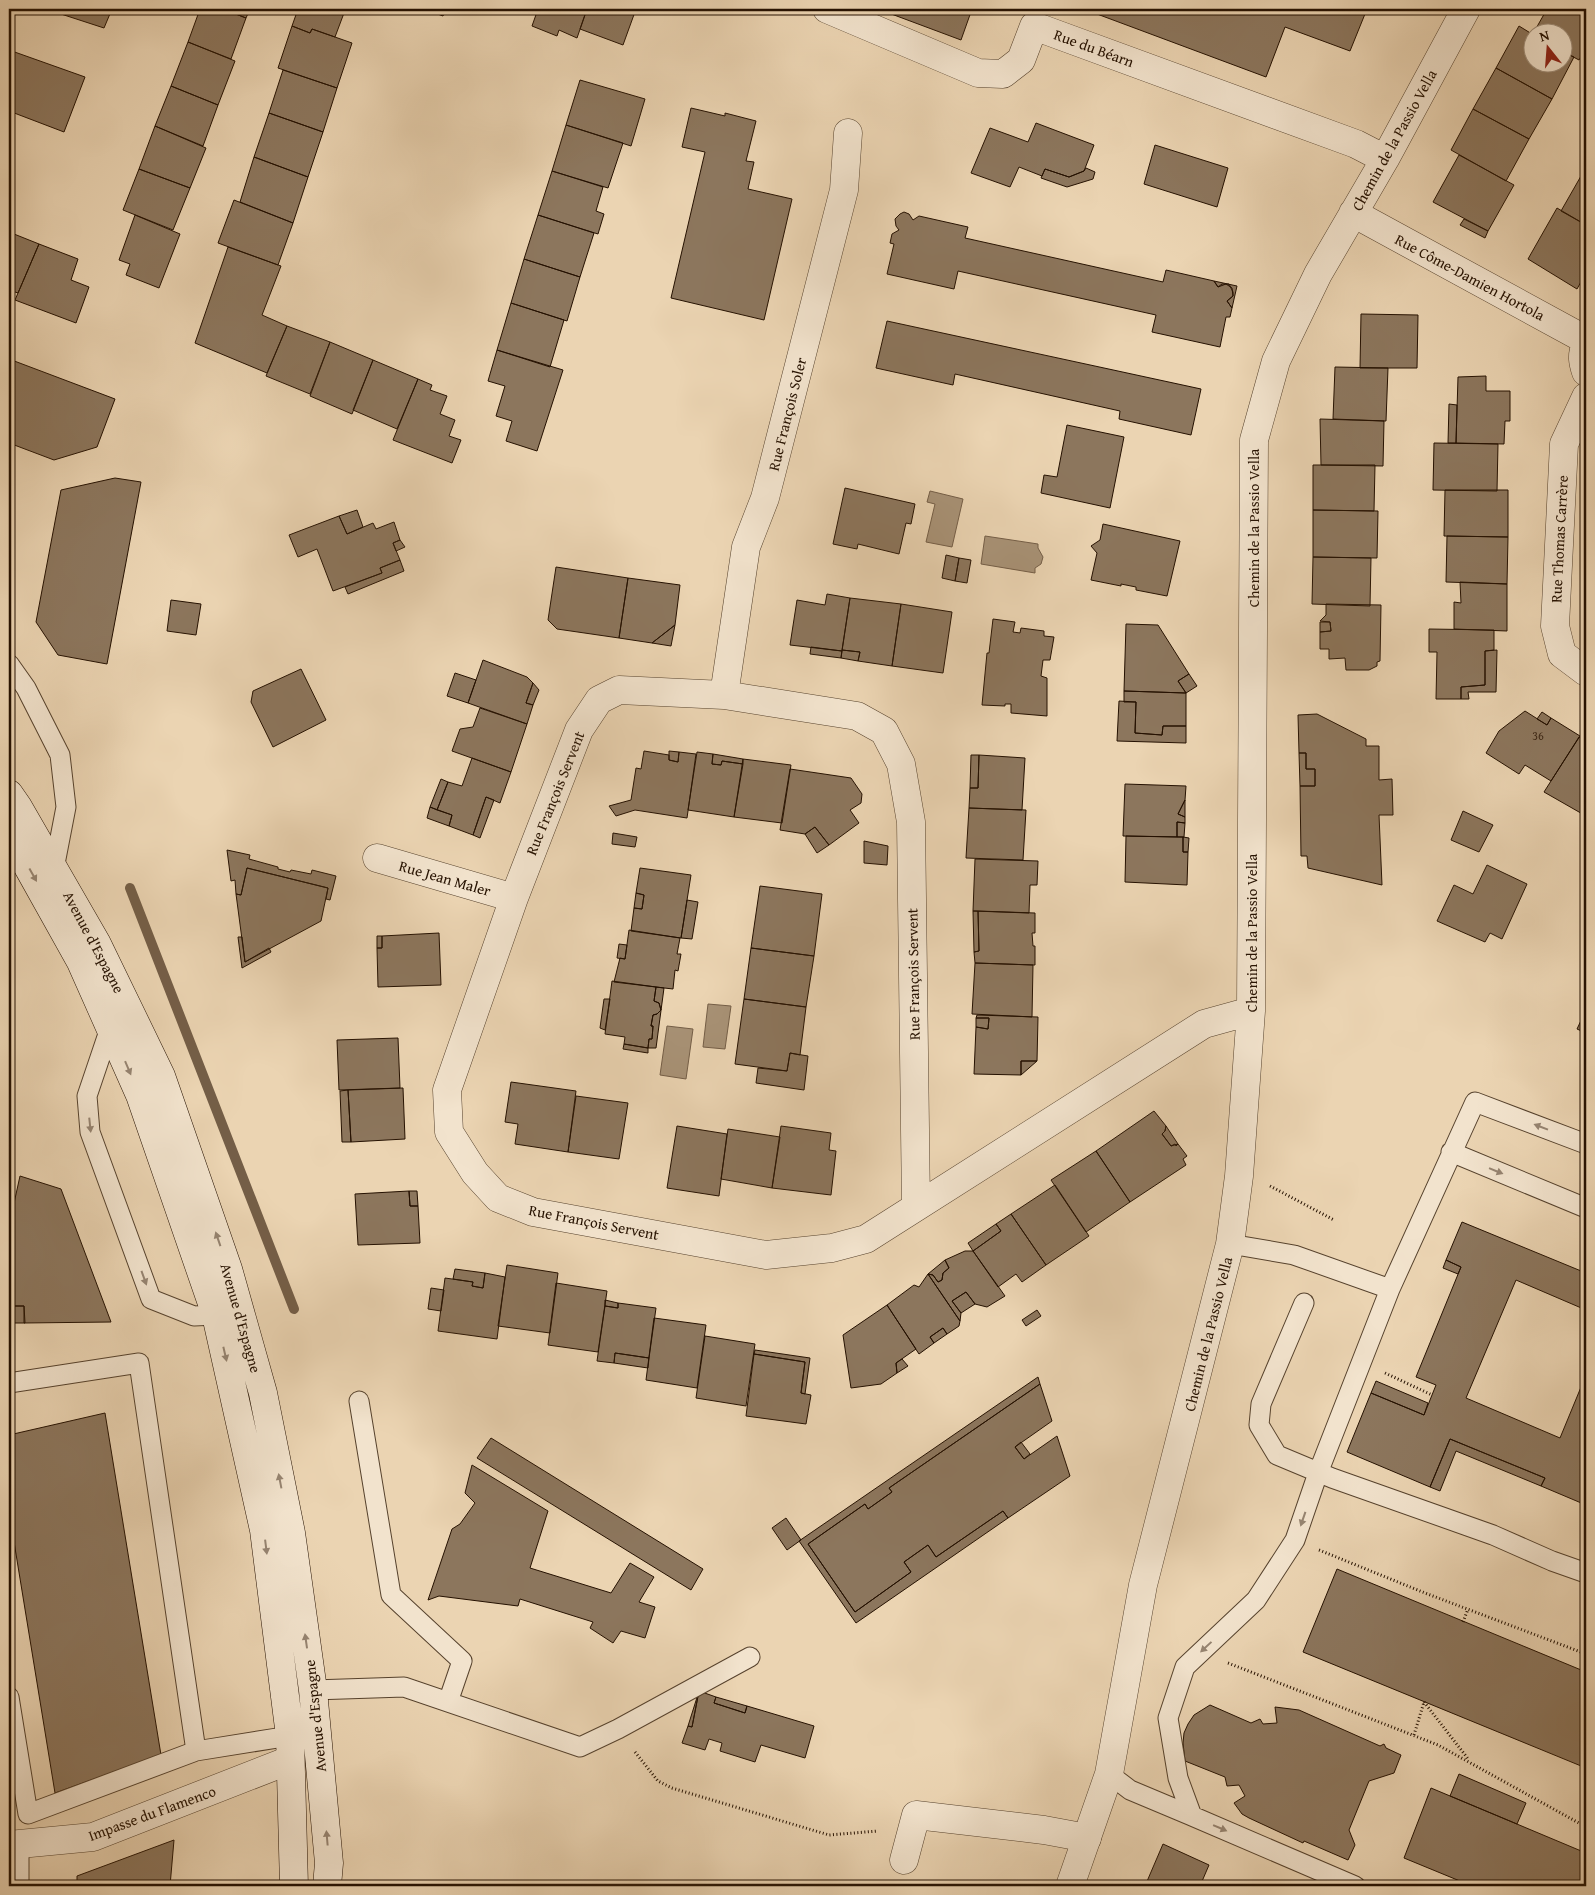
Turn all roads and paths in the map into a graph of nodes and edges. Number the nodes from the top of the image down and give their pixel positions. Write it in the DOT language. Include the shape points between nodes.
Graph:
graph roads {
  1 [pos="827,9"];
  2 [pos="1466,9"];
  3 [pos="848,133"];
  4 [pos="1385,159"];
  5 [pos="1353,214"];
  6 [pos="1586,340"];
  7 [pos="1586,346"];
  8 [pos="1586,372"];
  9 [pos="1586,398"];
  10 [pos="9,664"];
  11 [pos="1586,672"];
  12 [pos="724,694"];
  13 [pos="9,794"];
  14 [pos="9,832"];
  15 [pos="377,858"];
  16 [pos="54,869"];
  17 [pos="514,898"];
  18 [pos="1252,1010"];
  19 [pos="110,1028"];
  20 [pos="1586,1144"];
  21 [pos="1451,1152"];
  22 [pos="1239,1176"];
  23 [pos="916,1206"];
  24 [pos="1586,1208"];
  25 [pos="1334,1220"];
  26 [pos="1230,1244"];
  27 [pos="1390,1289"];
  28 [pos="1304,1303"];
  29 [pos="216,1315"];
  30 [pos="1362,1362"];
  31 [pos="9,1383"];
  32 [pos="1432,1395"];
  33 [pos="358,1401"];
  34 [pos="1318,1473"];
  35 [pos="1295,1540"];
  36 [pos="1586,1573"];
  37 [pos="1468,1609"];
  38 [pos="1463,1622"];
  39 [pos="1202,1650"];
  40 [pos="1586,1654"];
  41 [pos="750,1657"];
  42 [pos="314,1690"];
  43 [pos="9,1697"];
  44 [pos="448,1702"];
  45 [pos="618,1729"];
  46 [pos="1414,1735"];
  47 [pos="290,1748"];
  48 [pos="196,1751"];
  49 [pos="1471,1763"];
  50 [pos="1109,1774"];
  51 [pos="916,1816"];
  52 [pos="1192,1816"];
  53 [pos="1586,1827"];
  54 [pos="1087,1838"];
  55 [pos="14,1845"];
  56 [pos="904,1860"];
  57 [pos="19,1886"];
  58 [pos="294,1886"];
  59 [pos="327,1886"];
  60 [pos="1070,1886"];
  61 [pos="1355,1886"];
  1 -- 4 [label="street, Rue du Béarn" via="978,73 1003,74 1021,60 1034,26 1356,144"];
  2 -- 4 [label="street, Chemin de la Passio Vella"];
  3 -- 12 [label="street, Rue François Soler" via="844,190 765,498 746,547"];
  4 -- 5 [label="street, Chemin de la Passio Vella"];
  5 -- 6 [label="street, Rue Côme-Damien Hortola"];
  5 -- 18 [label="street, Chemin de la Passio Vella" via="1318,274 1276,362 1254,440"];
  7 -- 8 [label="street" via="1582,362"];
  9 -- 11 [label="street, Rue Thomas Carrère" via="1564,444 1555,626 1562,654"];
  10 -- 16 [label="lane" via="26,688 60,755 66,807"];
  12 -- 17 [label="street, Rue François Servent" via="619,690 599,700 579,730"];
  12 -- 23 [label="street, Rue François Servent" via="857,716 884,732 901,764 911,822"];
  13 -- 16 [label="street, Avenue d'Espagne"];
  14 -- 19 [label="street, Avenue d'Espagne, one-way" via="81,962"];
  15 -- 17 [label="street, Rue Jean Maler"];
  42 -- 16 [label="street, Avenue d'Espagne, one-way" via="291,1533 263,1393 228,1269 161,1076 97,944"];
  17 -- 23 [label="street, Rue François Servent" via="447,1090 449,1132 475,1173 498,1198 533,1212 766,1255 832,1248 866,1239"];
  18 -- 22 [label="street, Chemin de la Passio Vella"];
  18 -- 23 [label="street, Rue François Servent" via="1204,1024"];
  19 -- 29 [label="street, Avenue d'Espagne, one-way" via="140,1095"];
  19 -- 29 [label="lane, one-way" via="87,1096 90,1132 134,1253 151,1299 194,1316"];
  20 -- 21 [label="lane, one-way" via="1475,1102"];
  21 -- 24 [label="lane, one-way"];
  21 -- 27 [label="lane"];
  22 -- 25 [label="path" via="1272,1187"];
  22 -- 26 [label="street, Chemin de la Passio Vella"];
  26 -- 27 [label="lane" via="1294,1255"];
  26 -- 50 [label="street, Chemin de la Passio Vella" via="1143,1585"];
  27 -- 30 [label="lane"];
  28 -- 34 [label="lane" via="1261,1404 1259,1425 1277,1456"];
  29 -- 47 [label="street, Avenue d'Espagne, one-way" via="264,1530"];
  30 -- 32 [label="path"];
  30 -- 34 [label="lane"];
  31 -- 48 [label="lane" via="139,1363"];
  33 -- 44 [label="lane" via="391,1595 462,1661"];
  34 -- 35 [label="lane, one-way"];
  34 -- 36 [label="lane"];
  35 -- 37 [label="path"];
  35 -- 39 [label="lane, one-way" via="1256,1600"];
  37 -- 38 [label="path"];
  37 -- 40 [label="path"];
  39 -- 46 [label="path" via="1232,1665"];
  39 -- 52 [label="lane" via="1185,1667 1168,1718 1178,1778"];
  41 -- 45 [label="lane"];
  42 -- 44 [label="lane" via="404,1687"];
  59 -- 42 [label="street, Avenue d'Espagne, one-way" via="329,1863"];
  43 -- 48 [label="lane" via="28,1814"];
  44 -- 45 [label="lane" via="580,1747"];
  45 -- 51 [label="path" via="658,1781 829,1835 880,1831"];
  46 -- 49 [label="path"];
  46 -- 49 [label="path" via="1424,1702"];
  47 -- 48 [label="lane"];
  47 -- 55 [label="street, Impasse du Flamenco" via="93,1837"];
  47 -- 58 [label="street, Avenue d'Espagne"];
  49 -- 53 [label="path"];
  50 -- 52 [label="lane" via="1130,1790"];
  50 -- 54 [label="street, Chemin de la Passio Vella"];
  51 -- 54 [label="street"];
  51 -- 56 [label="street"];
  52 -- 61 [label="lane, one-way"];
  54 -- 60 [label="street, Chemin de la Passio Vella"];
  55 -- 57 [label="lane"];
}
